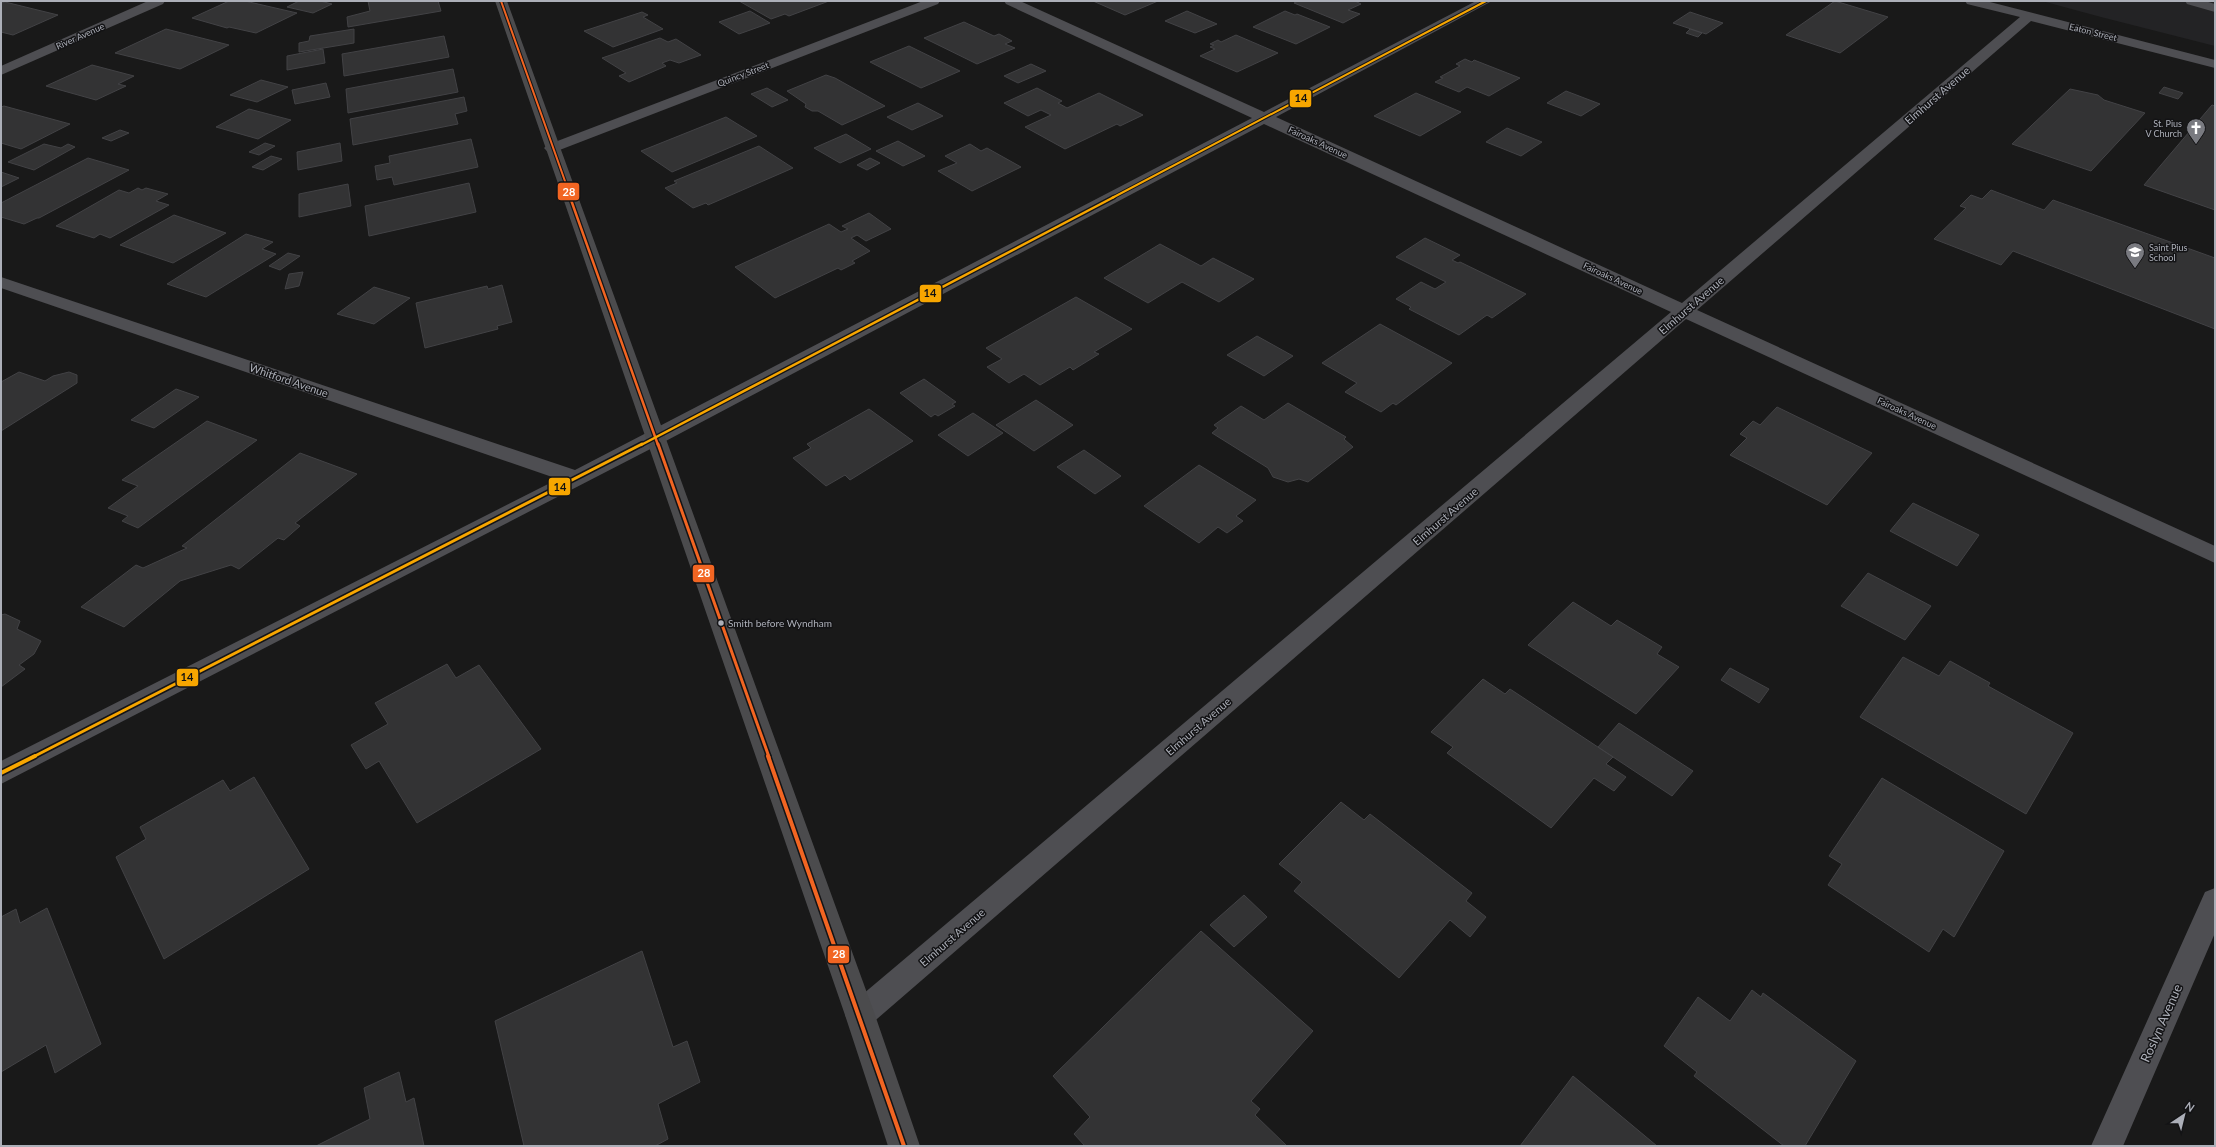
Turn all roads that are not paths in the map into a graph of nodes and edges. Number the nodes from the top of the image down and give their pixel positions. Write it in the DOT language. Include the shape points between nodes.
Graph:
graph roads {
  1 [pos="159,1"];
  2 [pos="500,1"];
  3 [pos="934,1"];
  4 [pos="1010,1"];
  5 [pos="1486,1"];
  6 [pos="1971,1"];
  7 [pos="2190,1"];
  8 [pos="2215,8"];
  9 [pos="2029,16"];
  10 [pos="2215,64"];
  11 [pos="1,71"];
  12 [pos="1264,118"];
  13 [pos="552,148"];
  14 [pos="1,282"];
  15 [pos="1684,311"];
  16 [pos="655,438"];
  17 [pos="577,478"];
  18 [pos="2215,555"];
  19 [pos="1,773"];
  20 [pos="2215,901"];
  21 [pos="860,1016"];
  22 [pos="904,1146"];
  23 [pos="2107,1146"];
  1 -- 11 [label="street, River Avenue"];
  2 -- 13 [label="main road"];
  3 -- 13 [label="street, Quincy Street"];
  4 -- 12 [label="street, Fairoaks Avenue"];
  5 -- 12 [label="street"];
  6 -- 9 [label="street, Eaton Street"];
  7 -- 8 [label="street"];
  9 -- 10 [label="street, Eaton Street"];
  9 -- 15 [label="street, Elmhurst Avenue"];
  12 -- 15 [label="street, Fairoaks Avenue"];
  12 -- 16 [label="street"];
  13 -- 16 [label="main road"];
  14 -- 17 [label="street, Whitford Avenue"];
  15 -- 18 [label="street, Fairoaks Avenue"];
  15 -- 21 [label="street, Elmhurst Avenue"];
  16 -- 17 [label="street"];
  16 -- 21 [label="main road"];
  17 -- 19 [label="street"];
  20 -- 23 [label="street, Roslyn Avenue"];
  21 -- 22 [label="main road"];
}
